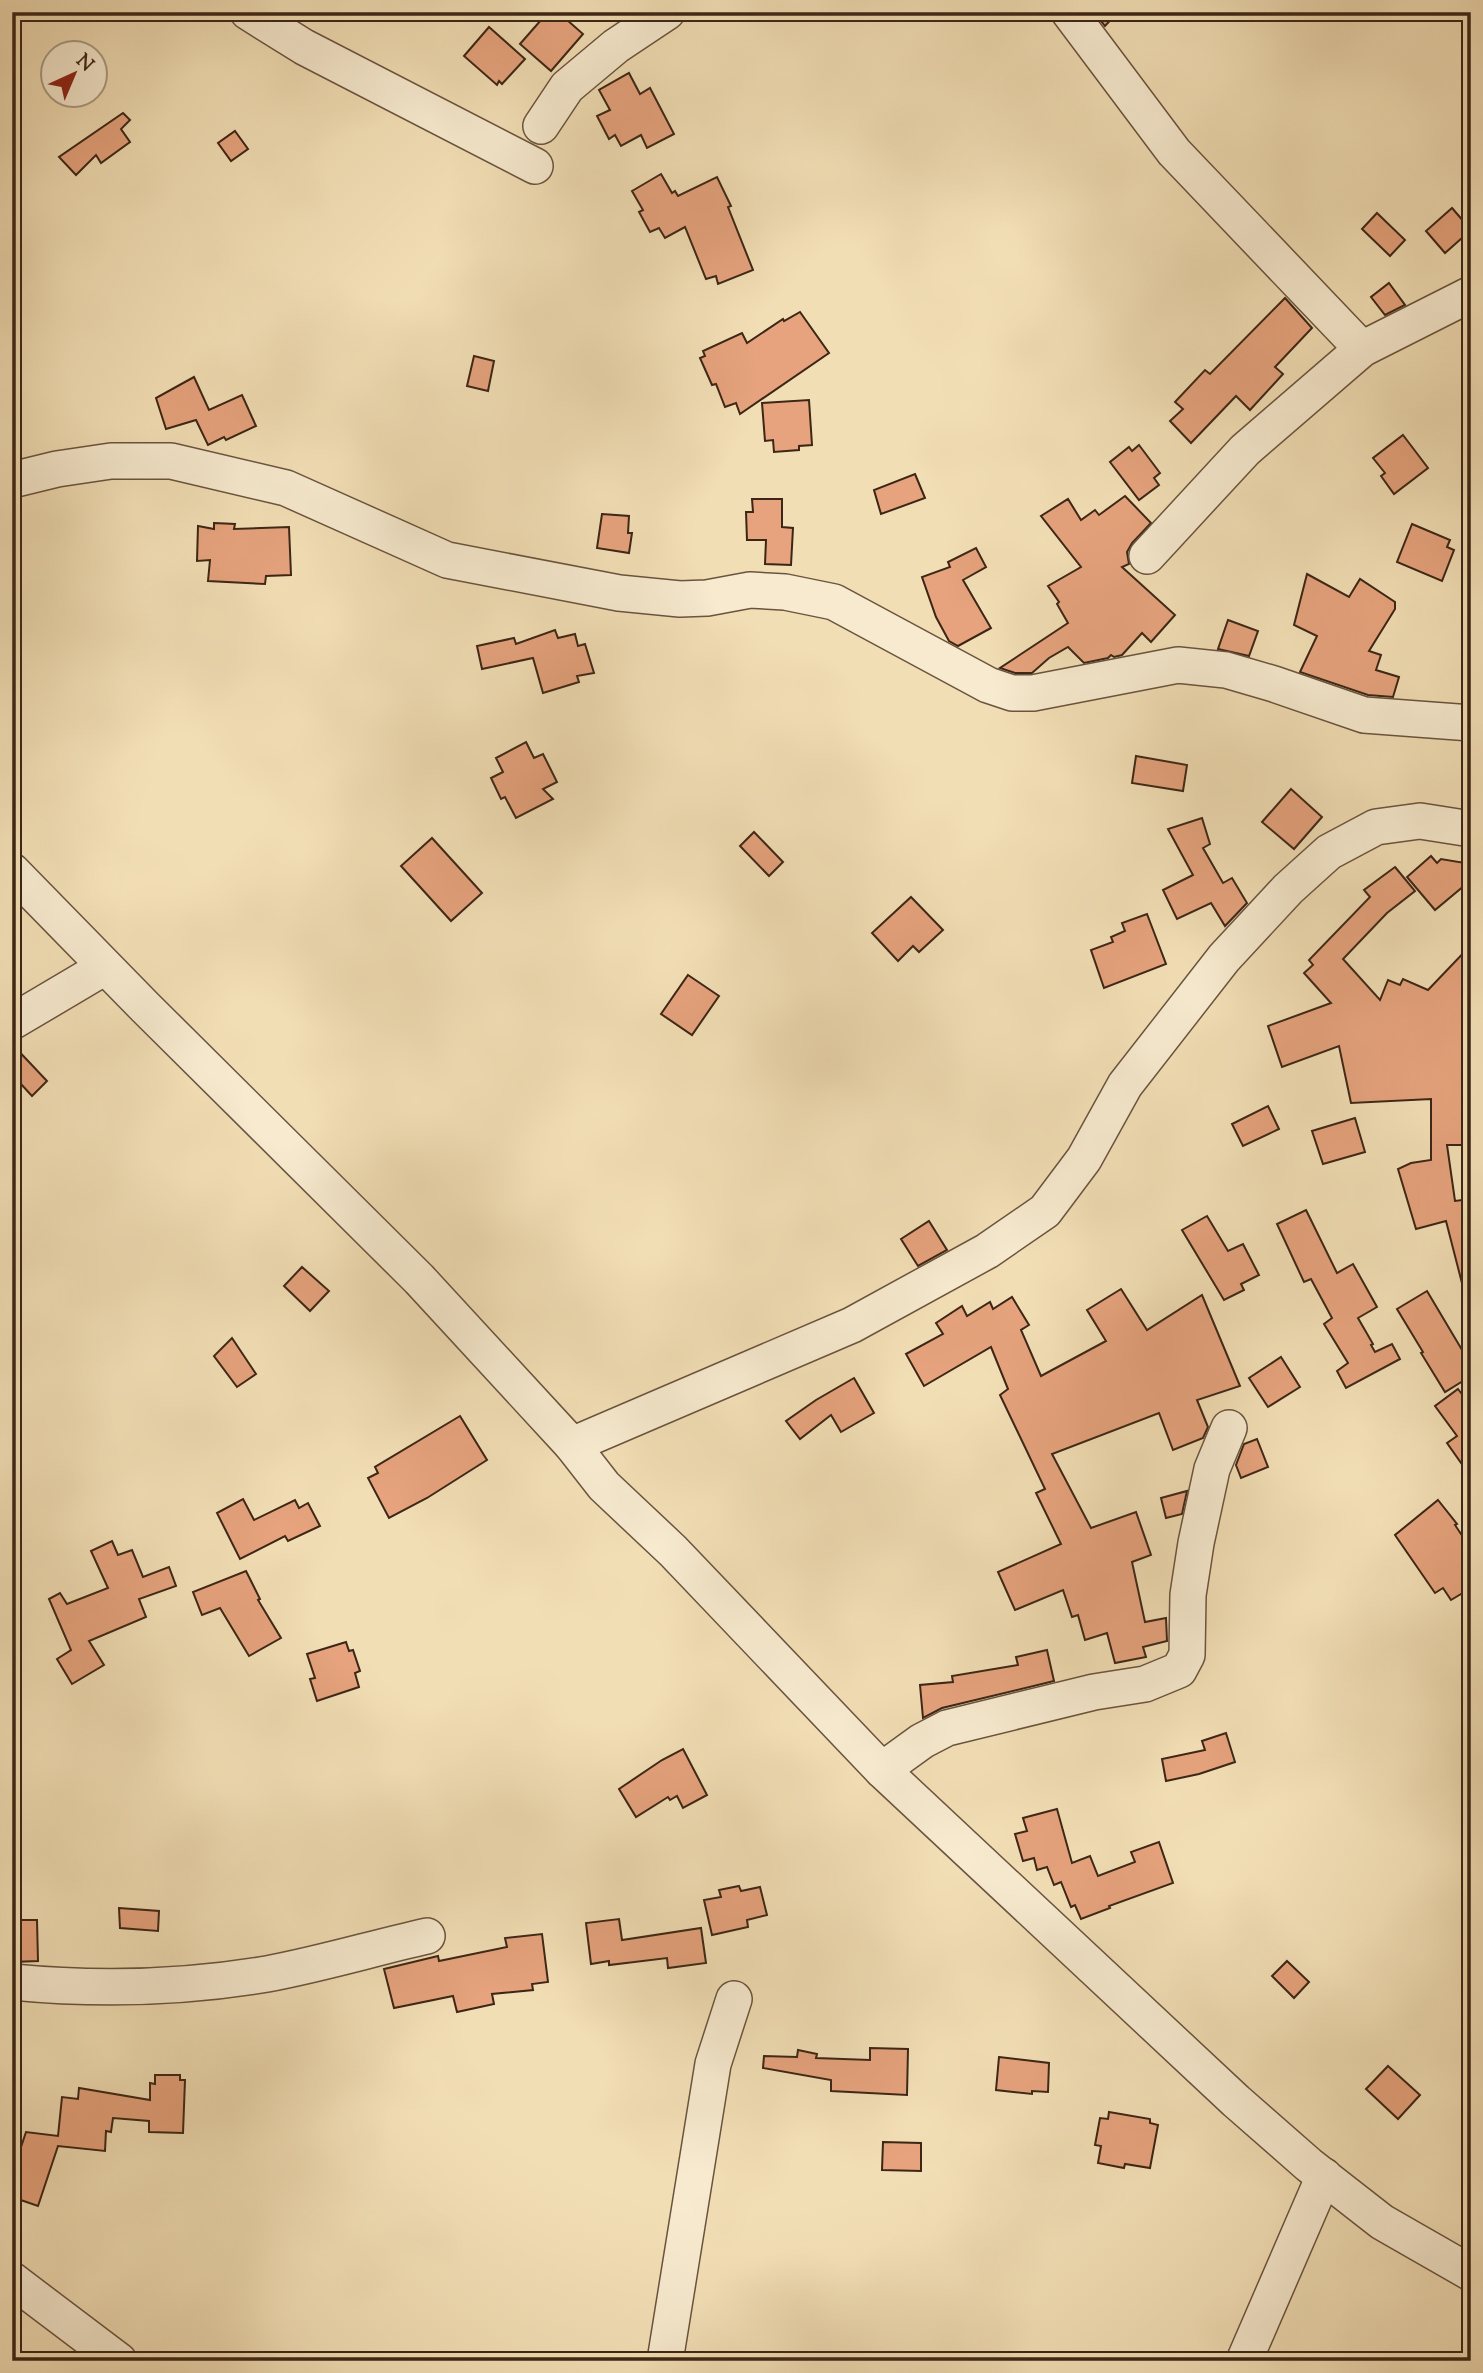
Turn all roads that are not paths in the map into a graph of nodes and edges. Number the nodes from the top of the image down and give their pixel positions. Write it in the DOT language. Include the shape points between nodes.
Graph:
graph roads {
  1 [pos="248,12"];
  2 [pos="667,12"];
  3 [pos="1069,12"];
  4 [pos="541,126"];
  5 [pos="536,166"];
  6 [pos="1471,294"];
  7 [pos="1362,348"];
  8 [pos="12,480"];
  9 [pos="1147,556"];
  10 [pos="1471,723"];
  11 [pos="1471,829"];
  12 [pos="12,871"];
  13 [pos="105,967"];
  14 [pos="12,1023"];
  15 [pos="1229,1428"];
  16 [pos="572,1445"];
  17 [pos="882,1770"];
  18 [pos="427,1936"];
  19 [pos="12,1982"];
  20 [pos="734,1999"];
  21 [pos="1324,2176"];
  22 [pos="1471,2273"];
  23 [pos="12,2280"];
  24 [pos="119,2361"];
  25 [pos="665,2361"];
  26 [pos="1244,2361"];
  1 -- 5 [label="street" via="304,47"];
  2 -- 4 [label="street" via="615,46 567,87"];
  3 -- 7 [label="street" via="1174,152"];
  6 -- 7 [label="street"];
  7 -- 9 [label="street" via="1245,450"];
  8 -- 10 [label="street" via="111,461 171,461 286,488 447,560 619,593 694,598 750,590 834,602 988,685 1012,693 1178,665 1226,670 1364,715"];
  11 -- 16 [label="street" via="1420,821 1376,827 1329,852 1224,958 1125,1085 1084,1160 1045,1211 987,1251 852,1325"];
  12 -- 13 [label="street"];
  13 -- 14 [label="street"];
  13 -- 16 [label="street" via="419,1279"];
  15 -- 17 [label="street" via="1212,1469 1196,1542 1186,1655 1179,1670 1145,1684 947,1728"];
  16 -- 17 [label="street" via="604,1486 673,1551"];
  17 -- 21 [label="street" via="1236,2101"];
  18 -- 19 [label="street" via="266,1974 203,1982 90,1988"];
  20 -- 25 [label="street" via="713,2064"];
  21 -- 22 [label="street" via="1382,2222"];
  21 -- 26 [label="street"];
  23 -- 24 [label="street"];
}
